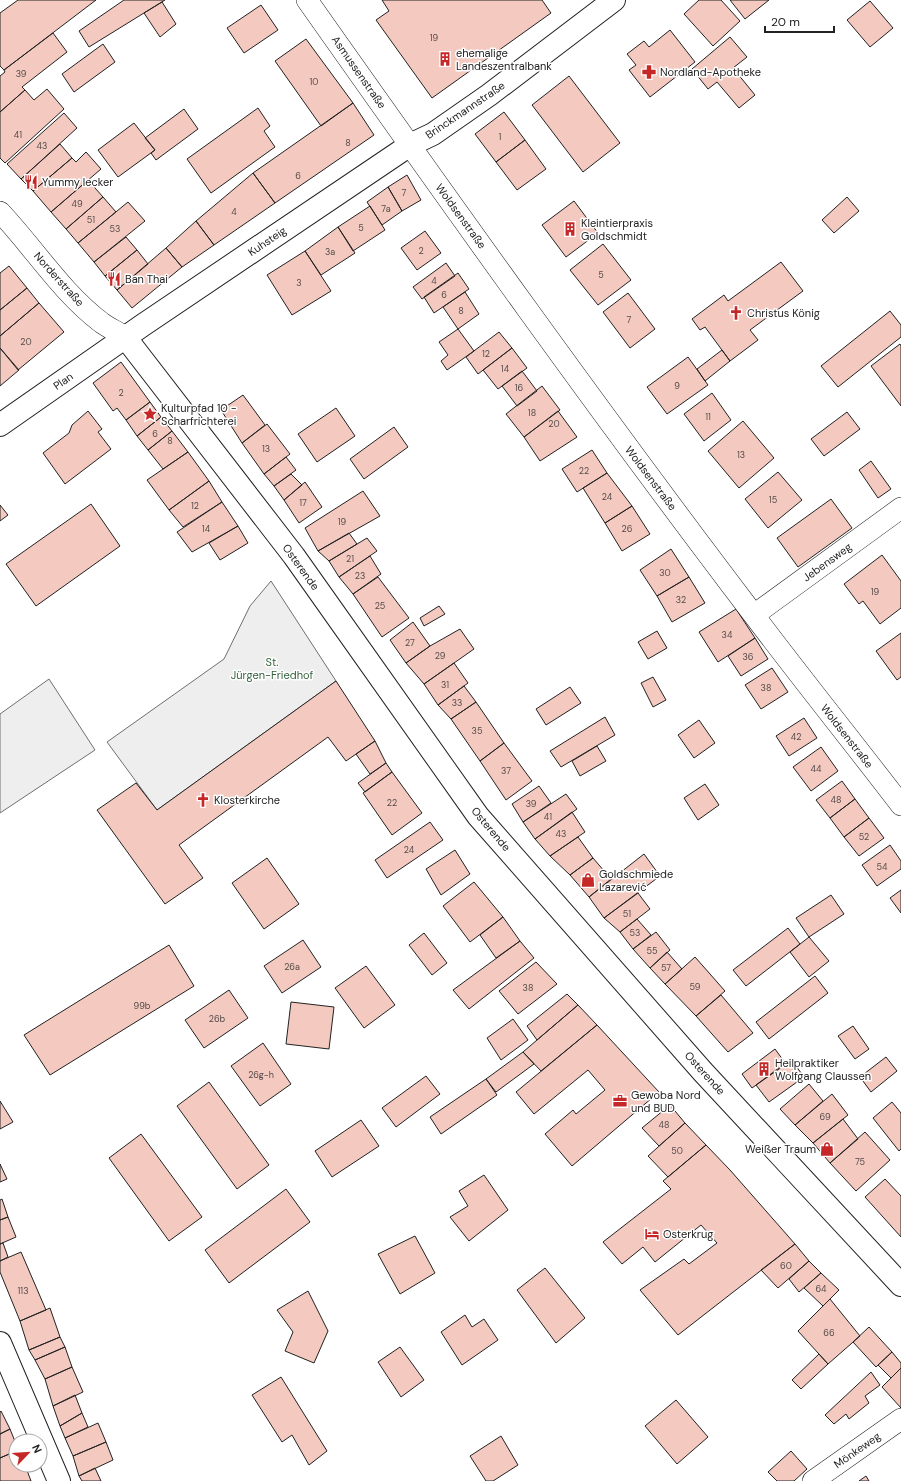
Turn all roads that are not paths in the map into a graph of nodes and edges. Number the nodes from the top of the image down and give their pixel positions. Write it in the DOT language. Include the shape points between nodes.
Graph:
graph roads {
  1 [pos="308,0"];
  2 [pos="614,0"];
  3 [pos="410,145"];
  4 [pos="0,212"];
  5 [pos="126,337"];
  6 [pos="0,425"];
  7 [pos="901,508"];
  8 [pos="754,615"];
  9 [pos="901,805"];
  10 [pos="901,1285"];
  11 [pos="0,1343"];
  12 [pos="901,1419"];
  13 [pos="59,1481"];
  14 [pos="813,1481"];
  1 -- 3 [label="street, Asmussenstraße"];
  2 -- 3 [label="main road, Brinckmannstraße" via="489,95 433,134"];
  3 -- 5 [label="main road, Kuhsteig"];
  3 -- 8 [label="street, Woldsenstraße" via="604,414"];
  4 -- 5 [label="street, Norderstraße" via="75,299 102,323"];
  5 -- 6 [label="main road, Plan"];
  5 -- 10 [label="main road, Osterende" via="294,556 478,816 703,1072"];
  7 -- 8 [label="street, Jebensweg"];
  8 -- 9 [label="street, Woldsenstraße"];
  11 -- 13 [label="main road"];
  12 -- 14 [label="street, Mönkeweg"];
}
